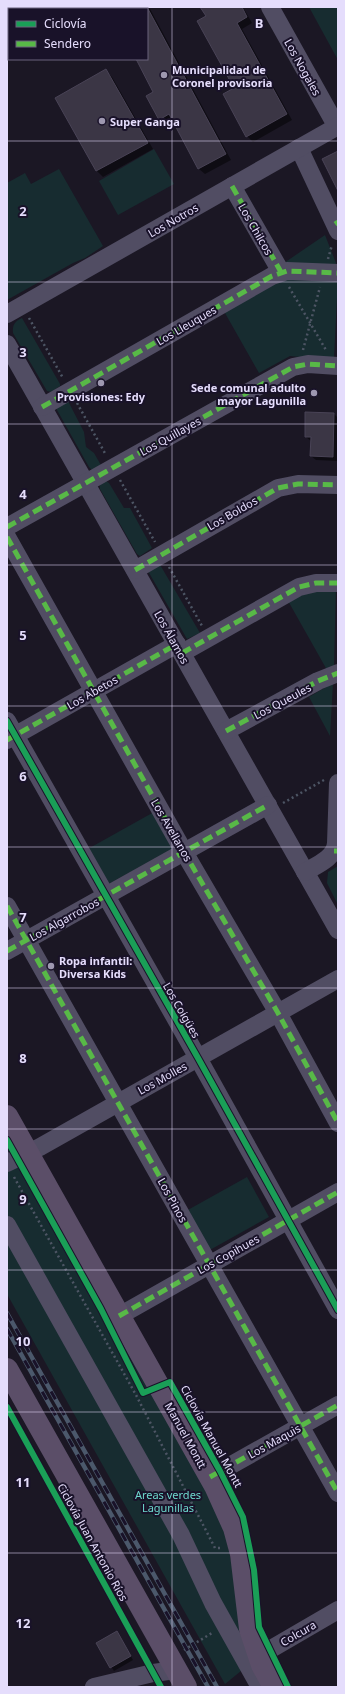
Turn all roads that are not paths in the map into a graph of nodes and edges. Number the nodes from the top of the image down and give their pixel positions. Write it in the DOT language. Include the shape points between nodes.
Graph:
graph roads {
  1 [pos="270,7"];
  2 [pos="338,126"];
  3 [pos="299,148"];
  4 [pos="232,186"];
  5 [pos="337,226"];
  6 [pos="281,272"];
  7 [pos="331,273"];
  8 [pos="7,314"];
  9 [pos="7,344"];
  10 [pos="337,366"];
  11 [pos="42,407"];
  12 [pos="86,483"];
  13 [pos="338,485"];
  14 [pos="7,527"];
  15 [pos="7,538"];
  16 [pos="134,570"];
  17 [pos="338,583"];
  18 [pos="179,649"];
  19 [pos="338,673"];
  20 [pos="94,691"];
  21 [pos="226,731"];
  22 [pos="10,732"];
  23 [pos="331,781"];
  24 [pos="269,808"];
  25 [pos="336,851"];
  26 [pos="184,852"];
  27 [pos="306,872"];
  28 [pos="105,896"];
  29 [pos="7,906"];
  30 [pos="338,930"];
  31 [pos="26,941"];
  32 [pos="7,951"];
  33 [pos="338,979"];
  34 [pos="278,1013"];
  35 [pos="198,1058"];
  36 [pos="118,1103"];
  37 [pos="7,1116"];
  38 [pos="338,1123"];
  39 [pos="16,1159"];
  40 [pos="338,1192"];
  41 [pos="288,1220"];
  42 [pos="7,1225"];
  43 [pos="7,1241"];
  44 [pos="209,1265"];
  45 [pos="338,1310"];
  46 [pos="119,1316"];
  47 [pos="7,1369"];
  48 [pos="338,1405"];
  49 [pos="300,1426"];
  50 [pos="210,1477"];
  51 [pos="338,1493"];
  52 [pos="338,1610"];
  53 [pos="259,1656"];
  54 [pos="177,1672"];
  55 [pos="94,1687"];
  56 [pos="251,1687"];
  57 [pos="260,1687"];
  58 [pos="274,1687"];
  1 -- 2 [label="street, Los Nogales"];
  2 -- 3 [label="street, Los Notros"];
  3 -- 4 [label="street, Los Notros"];
  3 -- 5 [label="street"];
  4 -- 6 [label="street, Los Chilcos"];
  4 -- 8 [label="street, Los Notros"];
  6 -- 7 [label="street, Los Lleuques"];
  6 -- 11 [label="street, Los Lleuques"];
  9 -- 11 [label="street, Los Álamos"];
  10 -- 12 [label="street, Los Quillayes" via="298,366"];
  11 -- 12 [label="street, Los Álamos"];
  12 -- 14 [label="street, Los Quillayes"];
  12 -- 16 [label="street, Los Álamos"];
  13 -- 16 [label="street, Los Boldos" via="298,484 278,488"];
  15 -- 20 [label="street, Los Avellanos"];
  16 -- 18 [label="street, Los Álamos"];
  17 -- 18 [label="street, Los Abetos" via="316,583 299,587"];
  18 -- 20 [label="street, Los Abetos"];
  18 -- 21 [label="street, Los Álamos"];
  19 -- 21 [label="street, Los Queules"];
  20 -- 22 [label="street, Los Abetos"];
  20 -- 26 [label="street, Los Avellanos"];
  21 -- 24 [label="street, Los Álamos"];
  22 -- 28 [label="street, Los Coigües"];
  23 -- 25 [label="street"];
  24 -- 26 [label="street, Los Algarrobos"];
  24 -- 27 [label="street, Los Álamos"];
  25 -- 27 [label="street"];
  26 -- 28 [label="street, Los Algarrobos"];
  26 -- 34 [label="street, Los Avellanos"];
  27 -- 30 [label="street, Los Álamos"];
  28 -- 31 [label="street, Los Algarrobos"];
  28 -- 35 [label="street, Los Coigües"];
  29 -- 31 [label="street, Los Pinos"];
  31 -- 32 [label="street, Los Algarrobos"];
  31 -- 36 [label="street, Los Pinos"];
  33 -- 34 [label="street, Los Molles"];
  34 -- 35 [label="street, Los Molles"];
  34 -- 38 [label="street, Los Avellanos"];
  35 -- 36 [label="street, Los Molles"];
  35 -- 41 [label="street, Los Coigües"];
  36 -- 39 [label="street, Los Molles"];
  36 -- 44 [label="street, Los Pinos"];
  37 -- 39 [label="main road, Manuel Montt"];
  39 -- 46 [label="main road, Manuel Montt"];
  40 -- 41 [label="street, Los Copihues"];
  41 -- 44 [label="street, Los Copihues"];
  41 -- 45 [label="street, Los Coigües"];
  42 -- 57 [label="street" via="181,1535 213,1603"];
  43 -- 56 [label="street" via="178,1546 205,1604"];
  44 -- 46 [label="street, Los Copihues"];
  44 -- 49 [label="street, Los Pinos"];
  46 -- 50 [label="main road, Manuel Montt"];
  47 -- 54 [label="main road"];
  48 -- 49 [label="street, Los Maquis"];
  49 -- 50 [label="street, Los Maquis"];
  49 -- 51 [label="street, Los Pinos"];
  50 -- 53 [label="main road, Manuel Montt" via="229,1514 238,1542 248,1614"];
  52 -- 53 [label="street, Colcura"];
  53 -- 58 [label="main road, Manuel Montt"];
  54 -- 55 [label="street" via="153,1673"];
}
